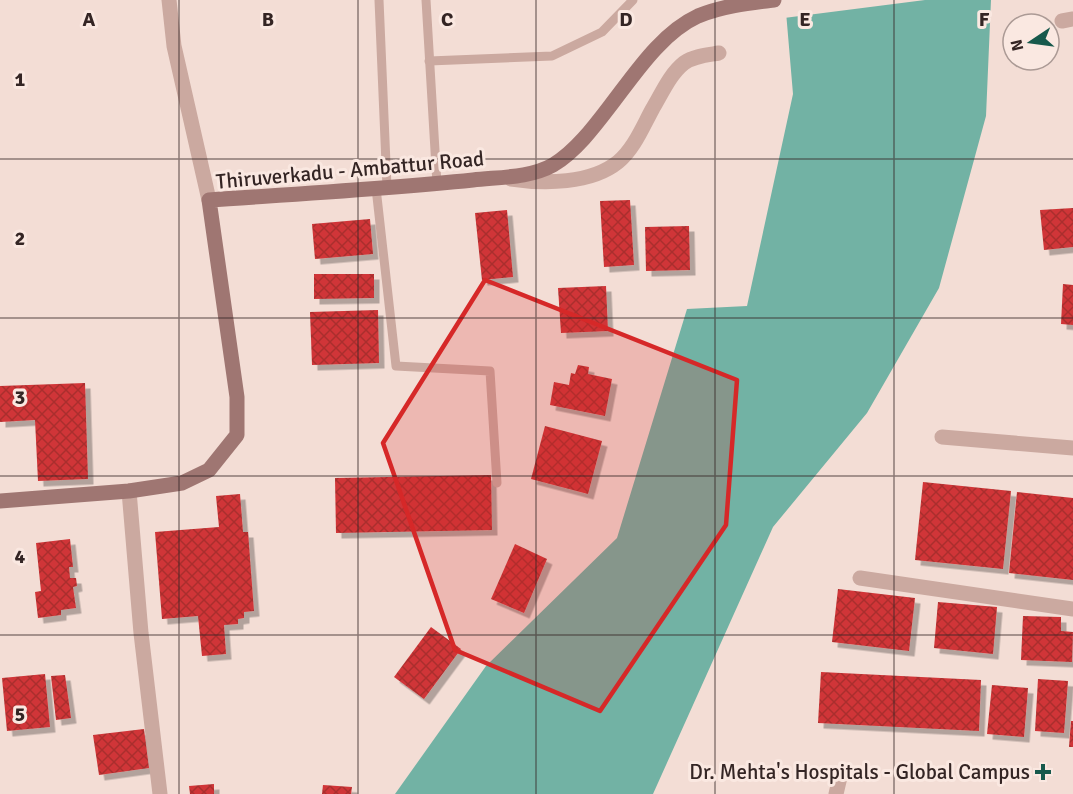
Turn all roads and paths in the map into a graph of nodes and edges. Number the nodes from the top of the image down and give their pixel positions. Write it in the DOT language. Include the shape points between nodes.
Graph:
graph roads {
  1 [pos="169,0"];
  2 [pos="380,0"];
  3 [pos="426,0"];
  4 [pos="633,0"];
  5 [pos="774,0"];
  6 [pos="719,52"];
  7 [pos="429,61"];
  8 [pos="497,177"];
  9 [pos="437,184"];
  10 [pos="382,188"];
  11 [pos="210,200"];
  12 [pos="942,436"];
  13 [pos="1073,448"];
  14 [pos="497,483"];
  15 [pos="129,491"];
  16 [pos="0,501"];
  17 [pos="860,578"];
  18 [pos="1073,609"];
  19 [pos="840,777"];
  20 [pos="160,794"];
  21 [pos="836,794"];
  1 -- 11 [label="street" via="174,46"];
  2 -- 10 [label="lane"];
  3 -- 7 [label="lane"];
  4 -- 7 [label="lane" via="602,32 552,56"];
  5 -- 8 [label="main road, Thiruverkadu - Ambattur Road" via="709,13 688,22 661,44 593,127 562,158 535,172"];
  6 -- 8 [label="street" via="698,56 684,64 668,82 634,142 618,161 600,173 537,181"];
  7 -- 9 [label="lane"];
  8 -- 9 [label="main road, Thiruverkadu - Ambattur Road"];
  9 -- 10 [label="main road, Thiruverkadu - Ambattur Road"];
  10 -- 11 [label="main road, Thiruverkadu - Ambattur Road"];
  10 -- 14 [label="lane" via="396,366 490,370"];
  11 -- 15 [label="main road, Thiruverkadu - Ambattur Road" via="237,397 237,435 209,470 182,483"];
  12 -- 13 [label="street"];
  15 -- 16 [label="main road, Thiruverkadu - Ambattur Road"];
  15 -- 20 [label="street"];
  17 -- 18 [label="street"];
  19 -- 21 [label="street"];
}
